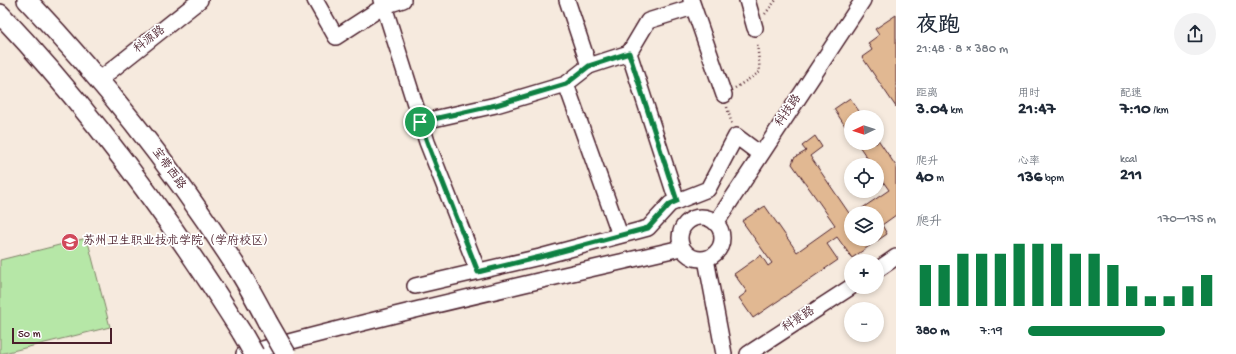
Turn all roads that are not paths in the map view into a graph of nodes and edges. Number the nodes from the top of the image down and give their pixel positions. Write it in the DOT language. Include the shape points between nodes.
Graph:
graph roads {
  1 [pos="27,0"];
  2 [pos="200,0"];
  3 [pos="315,0"];
  4 [pos="403,0"];
  5 [pos="567,0"];
  6 [pos="747,0"];
  7 [pos="863,0"];
  8 [pos="382,3"];
  9 [pos="692,4"];
  10 [pos="0,14"];
  11 [pos="755,28"];
  12 [pos="629,53"];
  13 [pos="589,66"];
  14 [pos="99,80"];
  15 [pos="566,84"];
  16 [pos="724,95"];
  17 [pos="420,122"];
  18 [pos="760,154"];
  19 [pos="677,201"];
  20 [pos="716,223"];
  21 [pos="620,235"];
  22 [pos="681,248"];
  23 [pos="896,257"];
  24 [pos="706,259"];
  25 [pos="884,265"];
  26 [pos="478,272"];
  27 [pos="415,286"];
  28 [pos="844,292"];
  29 [pos="244,354"];
  30 [pos="254,354"];
  31 [pos="286,354"];
  32 [pos="724,354"];
  33 [pos="748,354"];
  1 -- 14 [label="main road, 宝带西路"];
  2 -- 14 [label="street, 科源路"];
  3 -- 8 [label="street" via="336,37"];
  4 -- 8 [label="street"];
  5 -- 13 [label="street"];
  6 -- 11 [label="street"];
  7 -- 18 [label="street, 科技路"];
  8 -- 17 [label="street"];
  9 -- 12 [label="street" via="648,21"];
  9 -- 16 [label="street"];
  10 -- 30 [label="main road, bridge" via="59,80 132,171 211,284"];
  12 -- 13 [label="street"];
  12 -- 19 [label="street"];
  13 -- 15 [label="street"];
  14 -- 31 [label="main road, 宝带西路, bridge" via="158,155 208,225 240,272"];
  15 -- 17 [label="street" via="496,105"];
  15 -- 21 [label="street"];
  17 -- 26 [label="street"];
  18 -- 19 [label="street" via="736,137 708,189"];
  18 -- 20 [label="street, 科技路"];
  19 -- 21 [label="street" via="670,204 648,228"];
  20 -- 22 [label="street" via="700,216 692,218 680,231"];
  20 -- 24 [label="street" via="722,236 722,244 713,256"];
  21 -- 26 [label="street"];
  22 -- 24 [label="street" via="692,258"];
  22 -- 29 [label="street" via="311,335"];
  23 -- 25 [label="street"];
  24 -- 32 [label="street"];
  26 -- 27 [label="street"];
  28 -- 33 [label="street, 科景路"];
}
